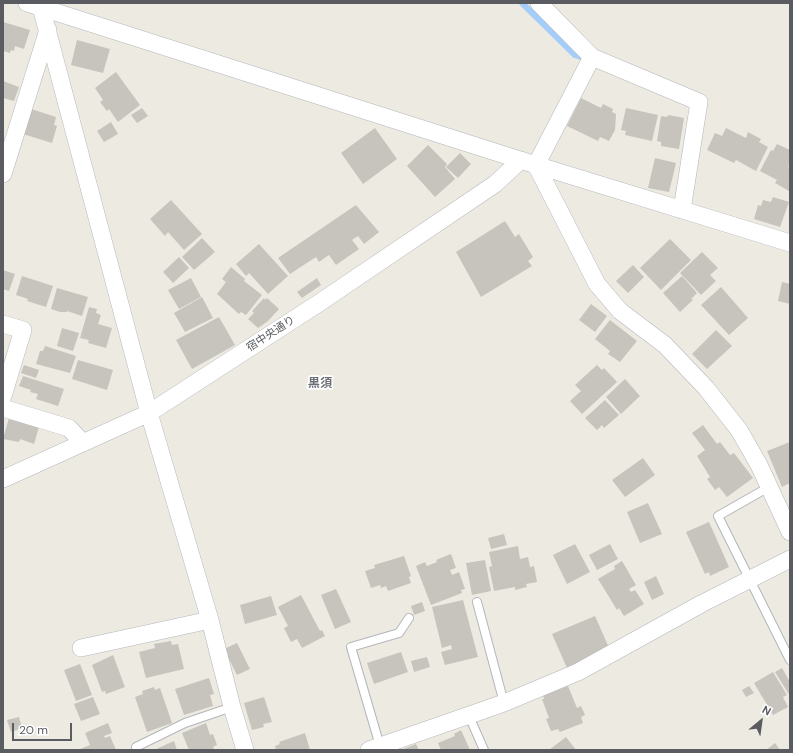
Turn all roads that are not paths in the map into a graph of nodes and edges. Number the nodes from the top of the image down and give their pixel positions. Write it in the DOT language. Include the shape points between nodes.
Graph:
graph roads {
  1 [pos="539,3"];
  2 [pos="34,5"];
  3 [pos="48,30"];
  4 [pos="592,57"];
  5 [pos="529,163"];
  6 [pos="3,174"];
  7 [pos="682,210"];
  8 [pos="790,243"];
  9 [pos="3,324"];
  10 [pos="3,396"];
  11 [pos="3,408"];
  12 [pos="149,413"];
  13 [pos="83,443"];
  14 [pos="3,479"];
  15 [pos="769,487"];
  16 [pos="790,532"];
  17 [pos="790,559"];
  18 [pos="749,581"];
  19 [pos="477,602"];
  20 [pos="409,618"];
  21 [pos="210,620"];
  22 [pos="82,648"];
  23 [pos="790,660"];
  24 [pos="504,703"];
  25 [pos="232,707"];
  26 [pos="469,716"];
  27 [pos="136,747"];
  28 [pos="374,748"];
  29 [pos="245,750"];
  30 [pos="484,750"];
  1 -- 4 [label="street"];
  2 -- 3 [label="street"];
  2 -- 5 [label="street"];
  3 -- 6 [label="street"];
  3 -- 12 [label="street"];
  4 -- 5 [label="street, 宿中央通り"];
  4 -- 7 [label="street" via="699,102"];
  5 -- 7 [label="street"];
  5 -- 12 [label="street, 宿中央通り"];
  5 -- 15 [label="street" via="597,284 620,311 665,345 706,388 739,430"];
  7 -- 8 [label="street"];
  9 -- 10 [label="street" via="23,330"];
  11 -- 13 [label="street" via="69,428"];
  12 -- 13 [label="street, 宿中央通り"];
  12 -- 21 [label="street"];
  13 -- 14 [label="street, 宿中央通り"];
  15 -- 16 [label="street"];
  15 -- 18 [label="lane" via="718,516"];
  17 -- 18 [label="street"];
  18 -- 23 [label="lane"];
  18 -- 24 [label="street" via="701,604 578,672"];
  19 -- 24 [label="lane"];
  20 -- 28 [label="lane" via="399,633 351,647"];
  21 -- 22 [label="street"];
  21 -- 25 [label="street"];
  24 -- 26 [label="street"];
  25 -- 27 [label="lane" via="184,723"];
  25 -- 29 [label="street"];
  26 -- 28 [label="street"];
  26 -- 30 [label="lane"];
}
